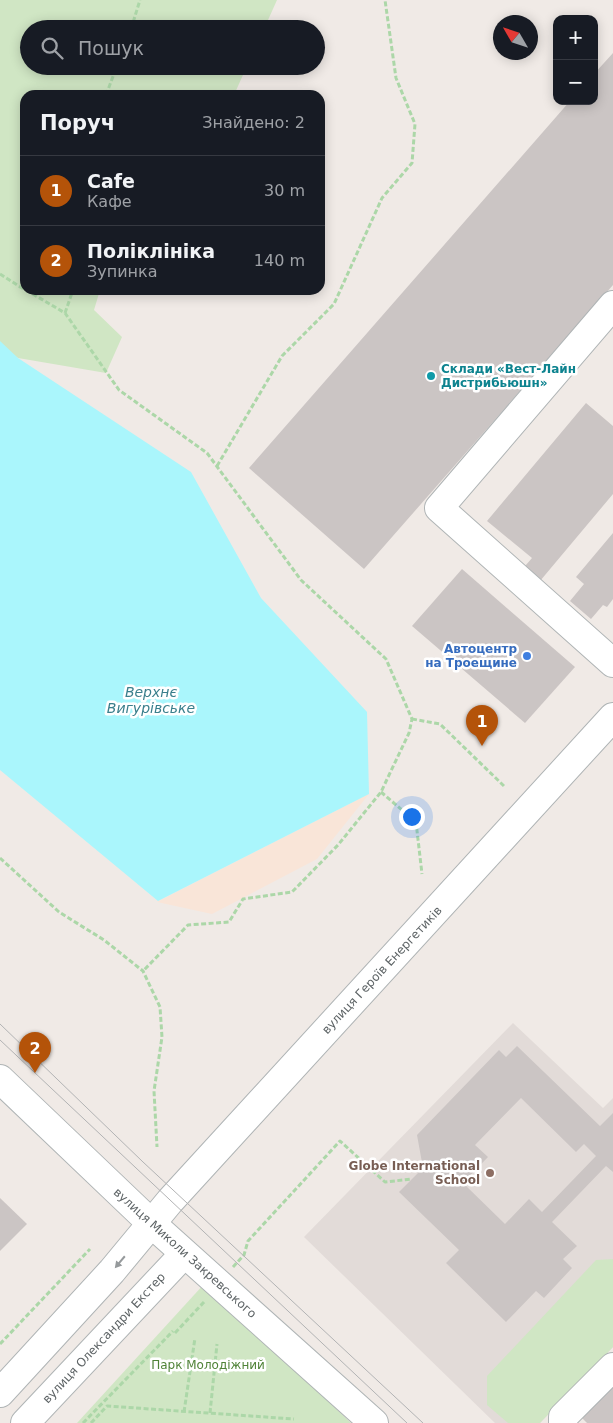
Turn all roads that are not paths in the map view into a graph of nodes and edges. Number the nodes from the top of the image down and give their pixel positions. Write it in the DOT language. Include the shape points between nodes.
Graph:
graph roads {
  1 [pos="613,305"];
  2 [pos="613,663"];
  3 [pos="613,718"];
  4 [pos="0,1079"];
  5 [pos="152,1224"];
  6 [pos="184,1254"];
  7 [pos="613,1367"];
  8 [pos="0,1393"];
  9 [pos="25,1423"];
  10 [pos="374,1423"];
  11 [pos="563,1423"];
  1 -- 2 [label="street" via="439,508"];
  3 -- 5 [label="street, вулиця Героїв Енергетиків"];
  4 -- 5 [label="street, вулиця Миколи Закревського"];
  5 -- 6 [label="street, вулиця Миколи Закревського"];
  5 -- 8 [label="street, one-way"];
  6 -- 9 [label="street, вулиця Олександри Екстер"];
  6 -- 10 [label="street, вулиця Миколи Закревського"];
  7 -- 11 [label="street" via="563,1417"];
}
